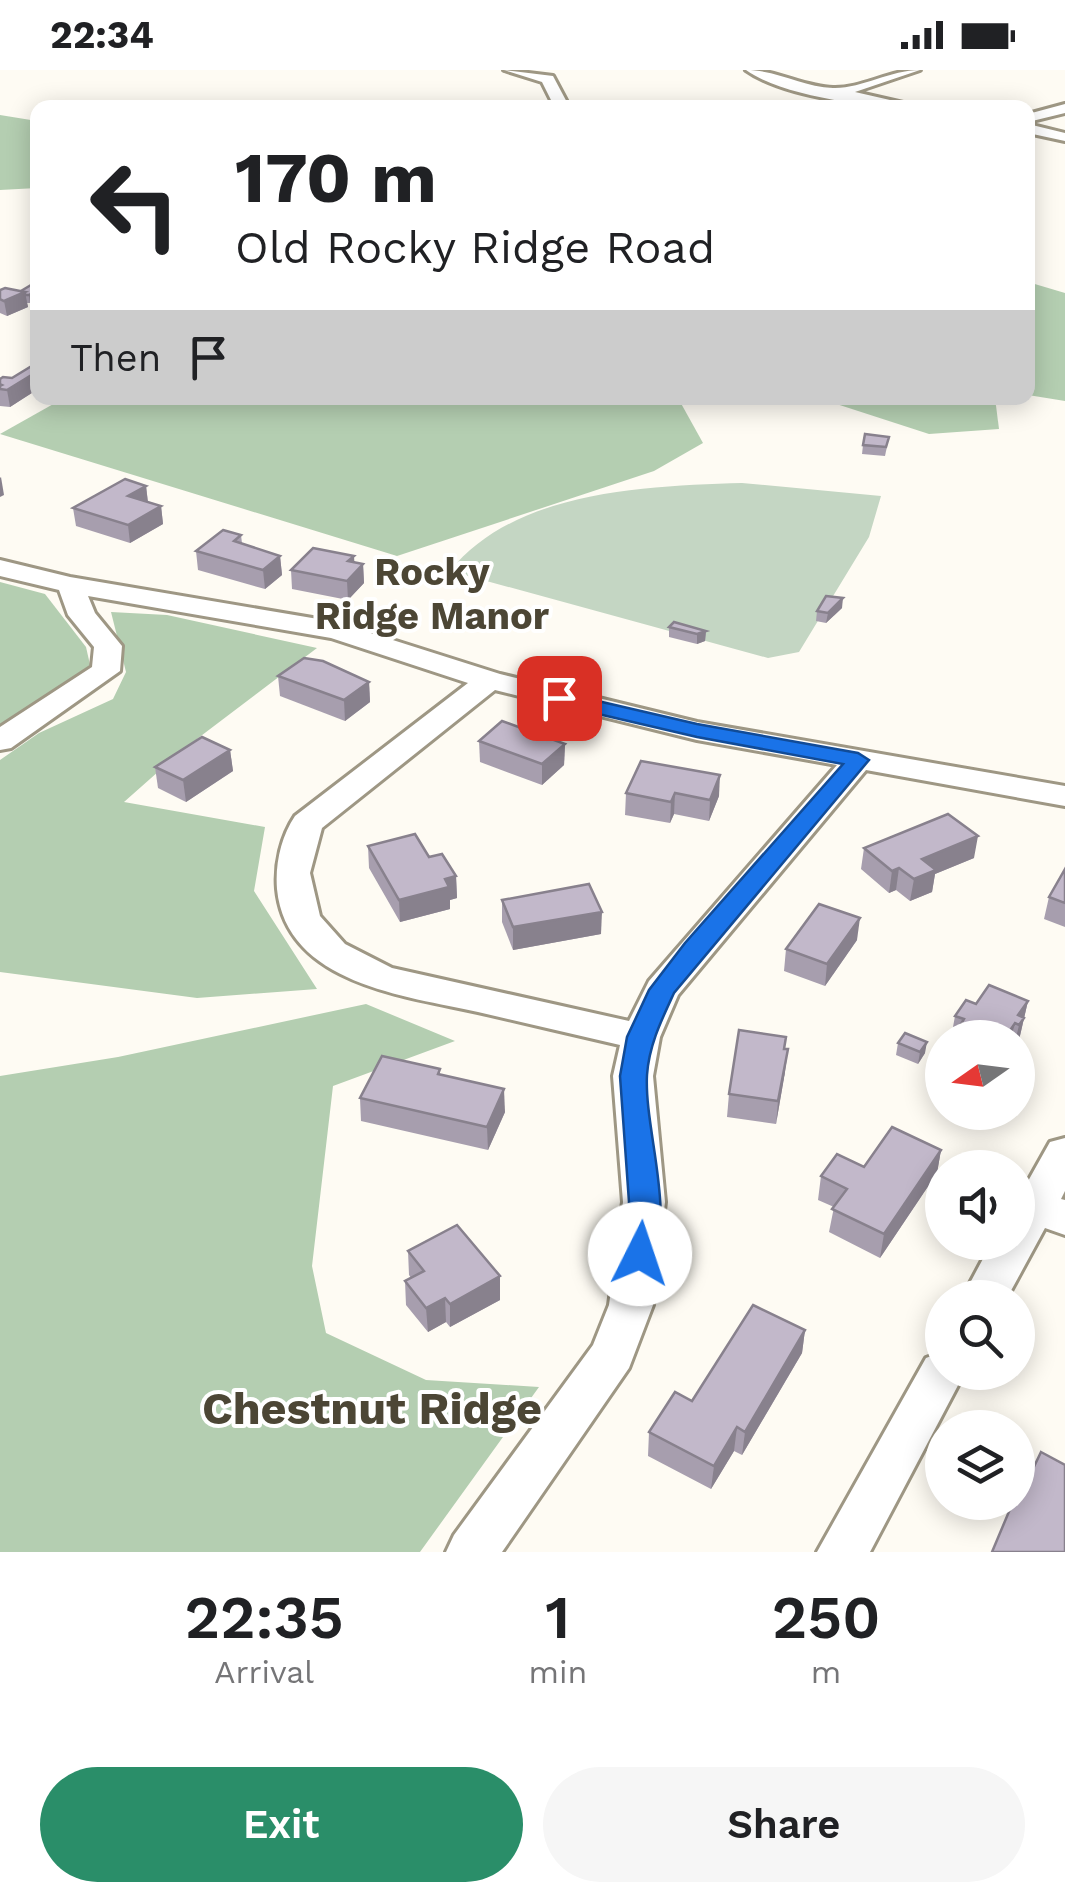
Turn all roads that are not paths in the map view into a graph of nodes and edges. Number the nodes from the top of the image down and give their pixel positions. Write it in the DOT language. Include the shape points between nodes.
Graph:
graph roads {
  1 [pos="511,70"];
  2 [pos="752,70"];
  3 [pos="913,70"];
  4 [pos="838,93"];
  5 [pos="559,100"];
  6 [pos="822,100"];
  7 [pos="875,100"];
  8 [pos="1065,108"];
  9 [pos="1035,116"];
  10 [pos="1035,130"];
  11 [pos="1063,136"];
  12 [pos="0,568"];
  13 [pos="70,584"];
  14 [pos="490,680"];
  15 [pos="0,741"];
  16 [pos="858,760"];
  17 [pos="1065,796"];
  18 [pos="640,1037"];
  19 [pos="1065,1153"];
  20 [pos="1035,1221"];
  21 [pos="932,1390"];
  22 [pos="472,1552"];
  23 [pos="843,1552"];
  1 -- 5 [label="street" via="548,79"];
  2 -- 4 [label="street"];
  3 -- 4 [label="street"];
  4 -- 6 [label="street"];
  4 -- 7 [label="street"];
  8 -- 9 [label="street"];
  10 -- 11 [label="street"];
  12 -- 13 [label="street"];
  13 -- 14 [label="street" via="336,630"];
  13 -- 15 [label="street" via="82,615 108,646 106,672"];
  14 -- 16 [label="street" via="680,727"];
  14 -- 18 [label="street" via="307,823 292,852 292,893 304,923 331,950 376,976"];
  16 -- 17 [label="street"];
  16 -- 18 [label="street" via="694,948 662,990"];
  18 -- 22 [label="street" via="633,1076 644,1202 630,1306 613,1354"];
  19 -- 20 [label="street"];
  21 -- 23 [label="street"];
}
